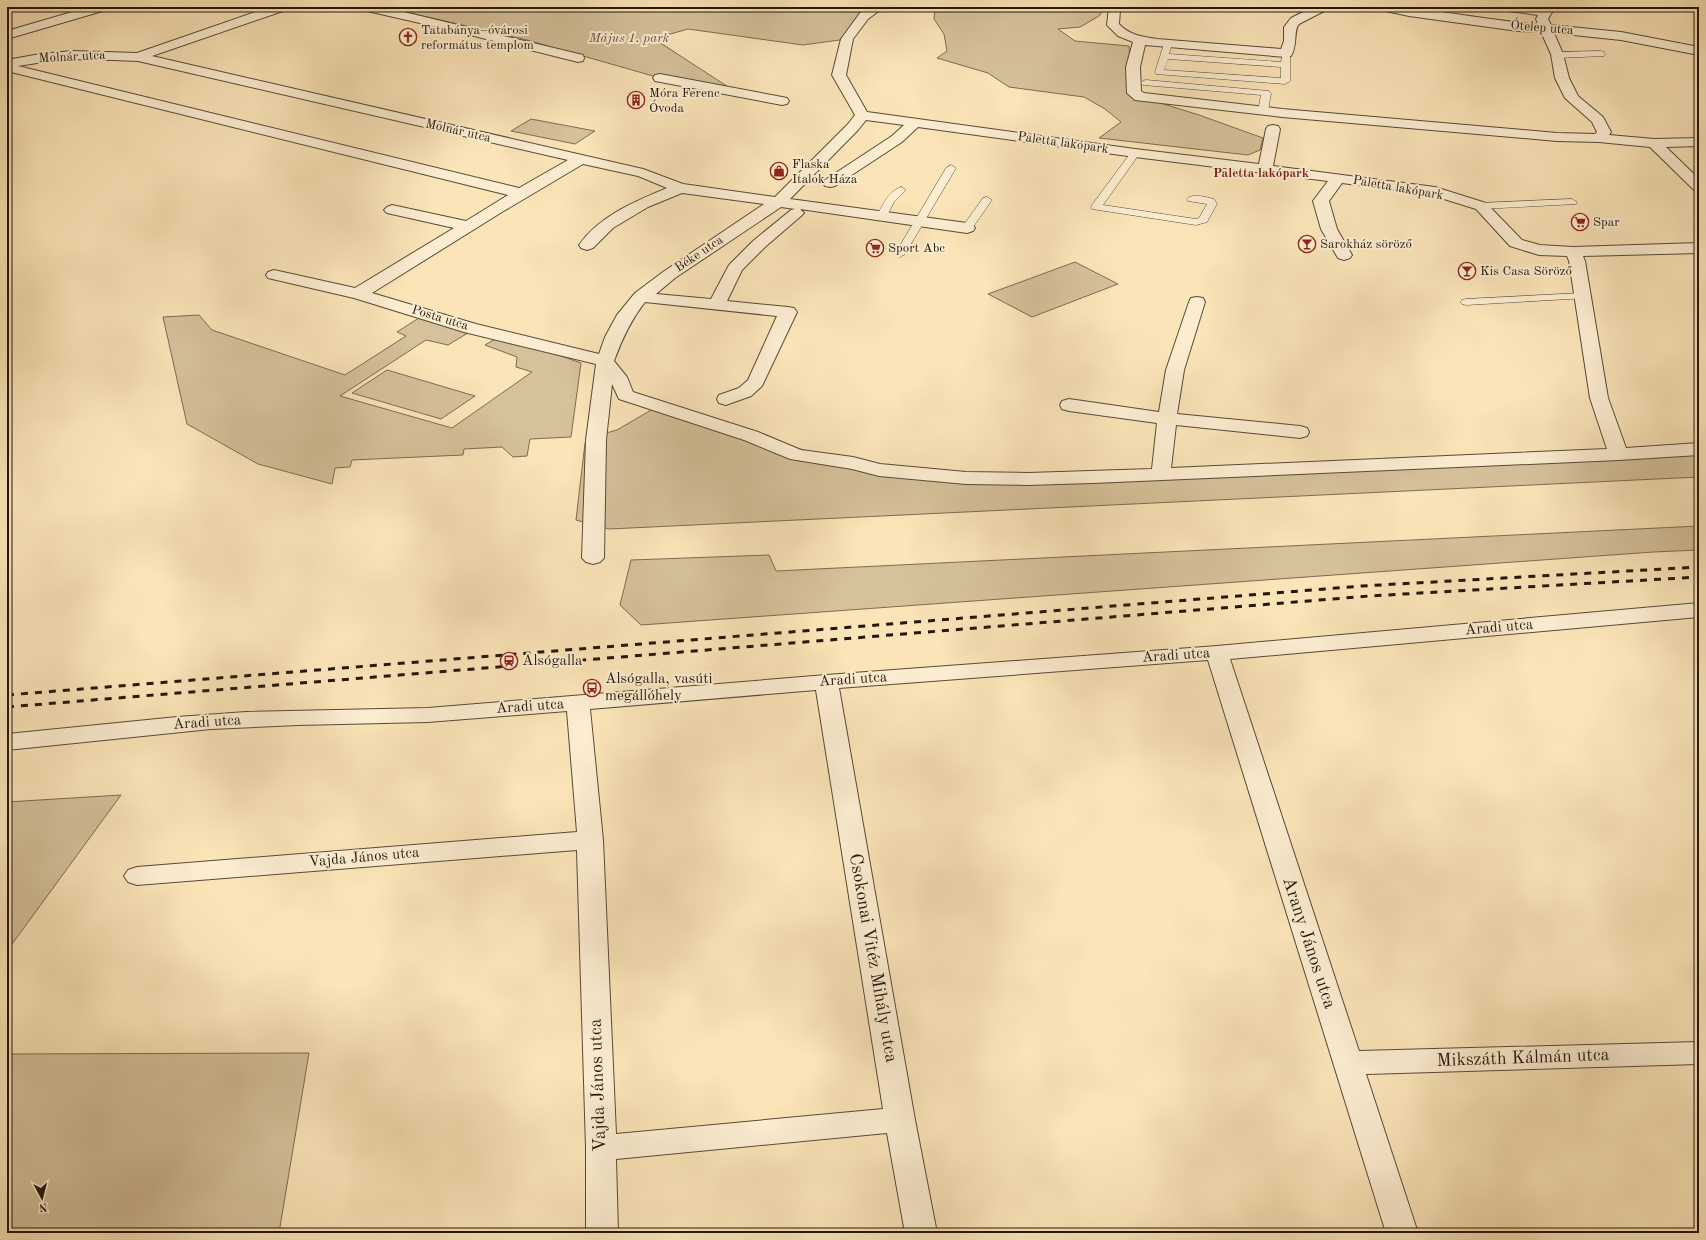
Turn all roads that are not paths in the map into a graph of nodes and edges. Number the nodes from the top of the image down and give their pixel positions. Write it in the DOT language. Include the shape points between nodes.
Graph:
graph roads {
  1 [pos="102,7"];
  2 [pos="282,7"];
  3 [pos="367,7"];
  4 [pos="878,7"];
  5 [pos="1116,7"];
  6 [pos="1322,7"];
  7 [pos="1385,7"];
  8 [pos="1508,7"];
  9 [pos="1548,10"];
  10 [pos="1547,28"];
  11 [pos="7,35"];
  12 [pos="1140,40"];
  13 [pos="1166,50"];
  14 [pos="1699,51"];
  15 [pos="1602,54"];
  16 [pos="1558,55"];
  17 [pos="138,56"];
  18 [pos="578,58"];
  19 [pos="1286,59"];
  20 [pos="7,66"];
  21 [pos="660,78"];
  22 [pos="1146,83"];
  23 [pos="782,101"];
  24 [pos="1263,111"];
  25 [pos="862,115"];
  26 [pos="915,122"];
  27 [pos="1273,129"];
  28 [pos="1599,138"];
  29 [pos="1699,142"];
  30 [pos="1654,143"];
  31 [pos="1135,153"];
  32 [pos="580,159"];
  33 [pos="951,168"];
  34 [pos="1265,170"];
  35 [pos="1338,178"];
  36 [pos="830,184"];
  37 [pos="1699,187"];
  38 [pos="680,188"];
  39 [pos="901,190"];
  40 [pos="520,193"];
  41 [pos="1192,199"];
  42 [pos="987,200"];
  43 [pos="778,201"];
  44 [pos="1572,202"];
  45 [pos="1481,206"];
  46 [pos="392,210"];
  47 [pos="796,213"];
  48 [pos="882,216"];
  49 [pos="920,221"];
  50 [pos="469,226"];
  51 [pos="967,228"];
  52 [pos="587,245"];
  53 [pos="1699,248"];
  54 [pos="1573,252"];
  55 [pos="900,254"];
  56 [pos="1344,255"];
  57 [pos="274,274"];
  58 [pos="358,294"];
  59 [pos="1582,296"];
  60 [pos="641,297"];
  61 [pos="1197,302"];
  62 [pos="1466,302"];
  63 [pos="717,305"];
  64 [pos="605,361"];
  65 [pos="726,399"];
  66 [pos="1069,405"];
  67 [pos="1167,419"];
  68 [pos="1300,432"];
  69 [pos="1699,449"];
  70 [pos="1619,454"];
  71 [pos="1161,473"];
  72 [pos="593,558"];
  73 [pos="1699,610"];
  74 [pos="1217,653"];
  75 [pos="826,682"];
  76 [pos="578,703"];
  77 [pos="7,742"];
  78 [pos="590,840"];
  79 [pos="138,876"];
  80 [pos="1699,1053"];
  81 [pos="1348,1063"];
  82 [pos="900,1120"];
  83 [pos="600,1148"];
  84 [pos="602,1233"];
  85 [pos="921,1233"];
  86 [pos="1402,1233"];
  1 -- 11 [label="street"];
  2 -- 17 [label="street, Molnár utca"];
  3 -- 18 [label="street"];
  4 -- 25 [label="street" via="864,16 847,39 839,75"];
  5 -- 12 [label="street" via="1113,25 1118,32"];
  6 -- 19 [label="street" via="1295,21 1290,27"];
  7 -- 10 [label="street, Ótelep utca" via="1518,27"];
  8 -- 9 [label="street"];
  9 -- 10 [label="street" via="1542,19"];
  10 -- 14 [label="street, Ótelep utca" via="1621,36"];
  10 -- 16 [label="street"];
  12 -- 13 [label="street"];
  12 -- 24 [label="street" via="1133,67 1134,93 1140,97"];
  13 -- 19 [label="street"];
  13 -- 19 [label="lane" via="1160,72 1285,81"];
  15 -- 16 [label="lane"];
  16 -- 28 [label="street" via="1562,78 1572,98 1598,120 1604,132"];
  17 -- 20 [label="street, Molnár utca" via="82,54 50,57"];
  17 -- 32 [label="street, Molnár utca"];
  20 -- 40 [label="street"];
  21 -- 23 [label="street"];
  22 -- 24 [label="lane" via="1266,93"];
  24 -- 28 [label="street" via="1557,138"];
  25 -- 26 [label="street, Paletta lakópark"];
  25 -- 43 [label="street, Béke utca"];
  26 -- 31 [label="street, Paletta lakópark"];
  26 -- 36 [label="street" via="897,139"];
  27 -- 34 [label="street"];
  28 -- 30 [label="street"];
  29 -- 30 [label="street"];
  30 -- 37 [label="street"];
  31 -- 34 [label="street, Paletta lakópark"];
  31 -- 41 [label="lane" via="1096,207 1196,222 1203,220 1212,204 1210,201"];
  32 -- 38 [label="street, Molnár utca" via="643,173"];
  32 -- 40 [label="street"];
  33 -- 49 [label="lane"];
  34 -- 35 [label="street, Paletta lakópark"];
  35 -- 45 [label="street, Paletta lakópark" via="1430,190"];
  35 -- 56 [label="street, Paletta lakópark" via="1321,201 1329,229"];
  38 -- 43 [label="street, Molnár utca"];
  38 -- 52 [label="street" via="642,204 607,225"];
  39 -- 48 [label="lane" via="890,201"];
  40 -- 50 [label="street"];
  42 -- 51 [label="lane"];
  43 -- 48 [label="street, Molnár utca"];
  43 -- 60 [label="street, Béke utca"];
  44 -- 45 [label="lane"];
  45 -- 54 [label="street" via="1516,243 1539,250"];
  46 -- 50 [label="street"];
  47 -- 63 [label="street" via="735,268"];
  48 -- 49 [label="street, Molnár utca"];
  49 -- 51 [label="street, Molnár utca"];
  49 -- 55 [label="lane"];
  50 -- 58 [label="street"];
  53 -- 54 [label="street"];
  54 -- 59 [label="street" via="1577,261"];
  57 -- 58 [label="street, Posta utca"];
  58 -- 64 [label="street, Posta utca" via="470,328"];
  59 -- 62 [label="lane"];
  59 -- 70 [label="street" via="1599,398"];
  60 -- 63 [label="street"];
  60 -- 64 [label="street, Béke utca" via="626,315"];
  61 -- 67 [label="street" via="1175,370"];
  63 -- 65 [label="street" via="788,312 756,382 745,392"];
  64 -- 71 [label="street" via="618,377 625,395 752,436 797,455 853,462 879,470 966,478"];
  64 -- 72 [label="street, Béke utca" via="596,440"];
  66 -- 67 [label="street"];
  67 -- 68 [label="street"];
  67 -- 71 [label="street"];
  69 -- 70 [label="street"];
  70 -- 71 [label="street"];
  73 -- 74 [label="street, Aradi utca"];
  74 -- 75 [label="street, Aradi utca"];
  74 -- 81 [label="street, Arany János utca"];
  75 -- 76 [label="street, Aradi utca"];
  75 -- 82 [label="street, Csokonai Vitéz Mihály utca"];
  76 -- 77 [label="street, Aradi utca" via="406,716 280,718 218,722"];
  76 -- 78 [label="street, Vajda János utca"];
  78 -- 79 [label="street, Vajda János utca"];
  78 -- 83 [label="street, Vajda János utca"];
  80 -- 81 [label="street, Mikszáth Kálmán utca"];
  81 -- 86 [label="street, Arany János utca"];
  82 -- 83 [label="street"];
  82 -- 85 [label="street, Csokonai Vitéz Mihály utca"];
  83 -- 84 [label="street, Vajda János utca"];
}
